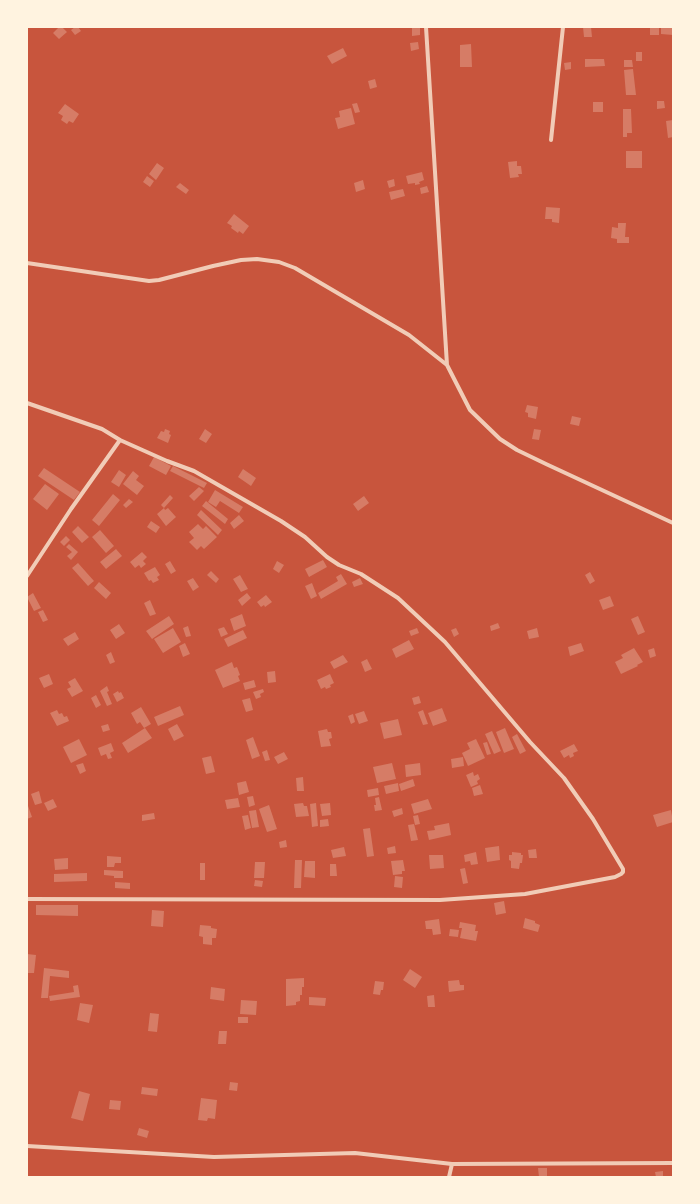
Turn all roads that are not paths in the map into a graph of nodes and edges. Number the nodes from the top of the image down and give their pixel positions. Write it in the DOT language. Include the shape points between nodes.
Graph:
graph roads {
  1 [pos="426,27"];
  2 [pos="563,27"];
  3 [pos="551,140"];
  4 [pos="27,262"];
  5 [pos="447,365"];
  6 [pos="27,403"];
  7 [pos="120,440"];
  8 [pos="673,523"];
  9 [pos="27,576"];
  10 [pos="27,899"];
  11 [pos="27,1146"];
  12 [pos="673,1163"];
  13 [pos="452,1164"];
  14 [pos="449,1177"];
  1 -- 5 [label="street"];
  2 -- 3 [label="street"];
  4 -- 5 [label="street" via="149,281 241,260 257,258 279,262 295,268 409,335"];
  5 -- 8 [label="street" via="470,410 500,439 517,450"];
  6 -- 7 [label="street" via="102,430"];
  7 -- 9 [label="street"];
  7 -- 10 [label="street" via="194,471 224,488 305,537 339,565 361,574 398,598 445,642 564,778 622,865 623,872 615,877 525,894 440,900"];
  11 -- 13 [label="street" via="214,1157 355,1153"];
  12 -- 13 [label="street"];
  13 -- 14 [label="street"];
}
